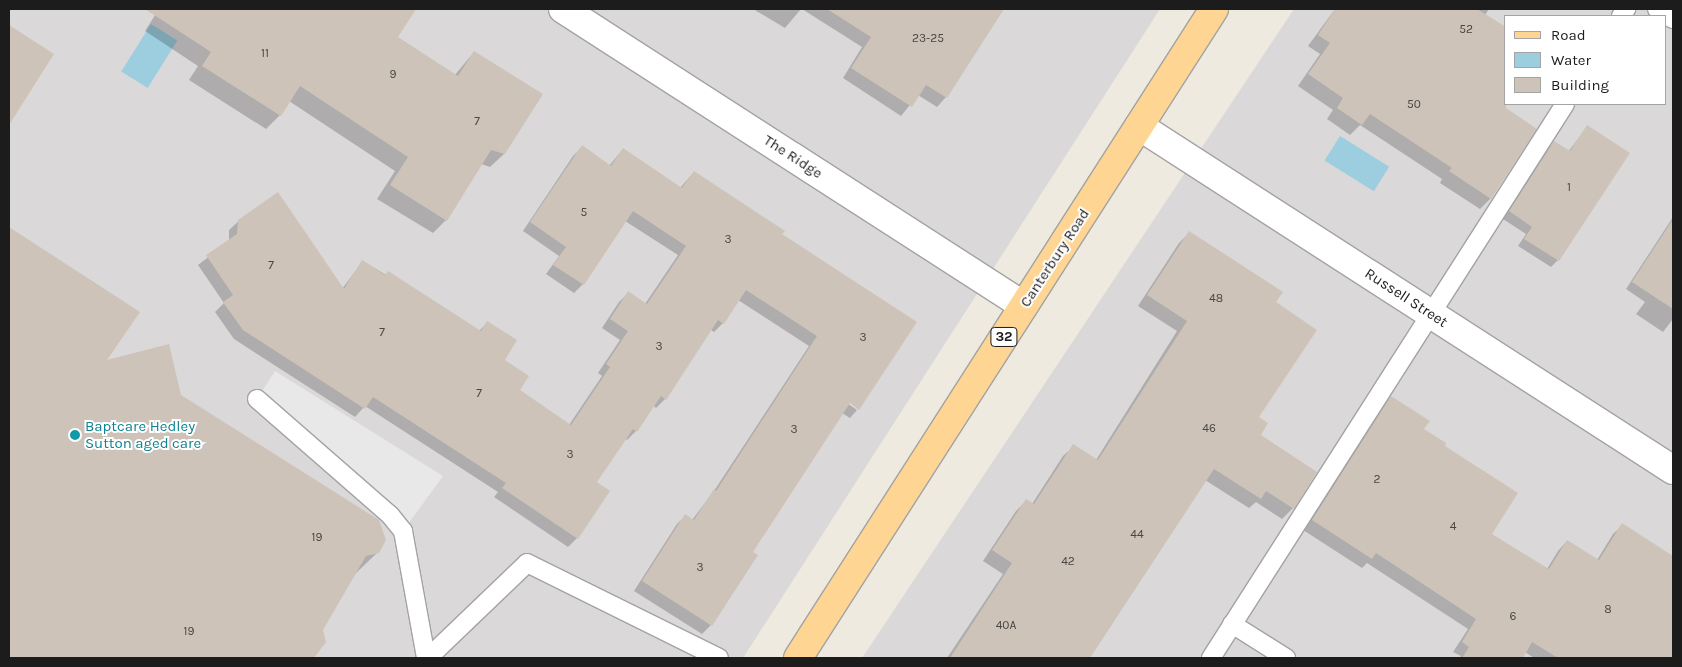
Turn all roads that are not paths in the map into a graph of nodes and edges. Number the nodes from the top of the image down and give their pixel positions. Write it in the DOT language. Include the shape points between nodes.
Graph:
graph roads {
  1 [pos="563,9"];
  2 [pos="1214,9"];
  3 [pos="1564,105"];
  4 [pos="1139,126"];
  5 [pos="1024,306"];
  6 [pos="1430,313"];
  7 [pos="257,399"];
  8 [pos="1673,470"];
  9 [pos="1232,624"];
  10 [pos="427,658"];
  11 [pos="719,658"];
  12 [pos="798,658"];
  13 [pos="1211,658"];
  14 [pos="1286,658"];
  1 -- 5 [label="street, The Ridge"];
  2 -- 4 [label="main road, Canterbury Road / 32"];
  3 -- 6 [label="lane"];
  4 -- 5 [label="main road, Canterbury Road / 32"];
  4 -- 6 [label="street, Russell Street"];
  5 -- 12 [label="main road, Canterbury Road / 32"];
  6 -- 8 [label="street, Russell Street"];
  6 -- 9 [label="lane"];
  7 -- 10 [label="lane" via="390,515 403,531"];
  9 -- 13 [label="lane"];
  9 -- 14 [label="lane"];
  10 -- 11 [label="lane" via="527,563"];
}
